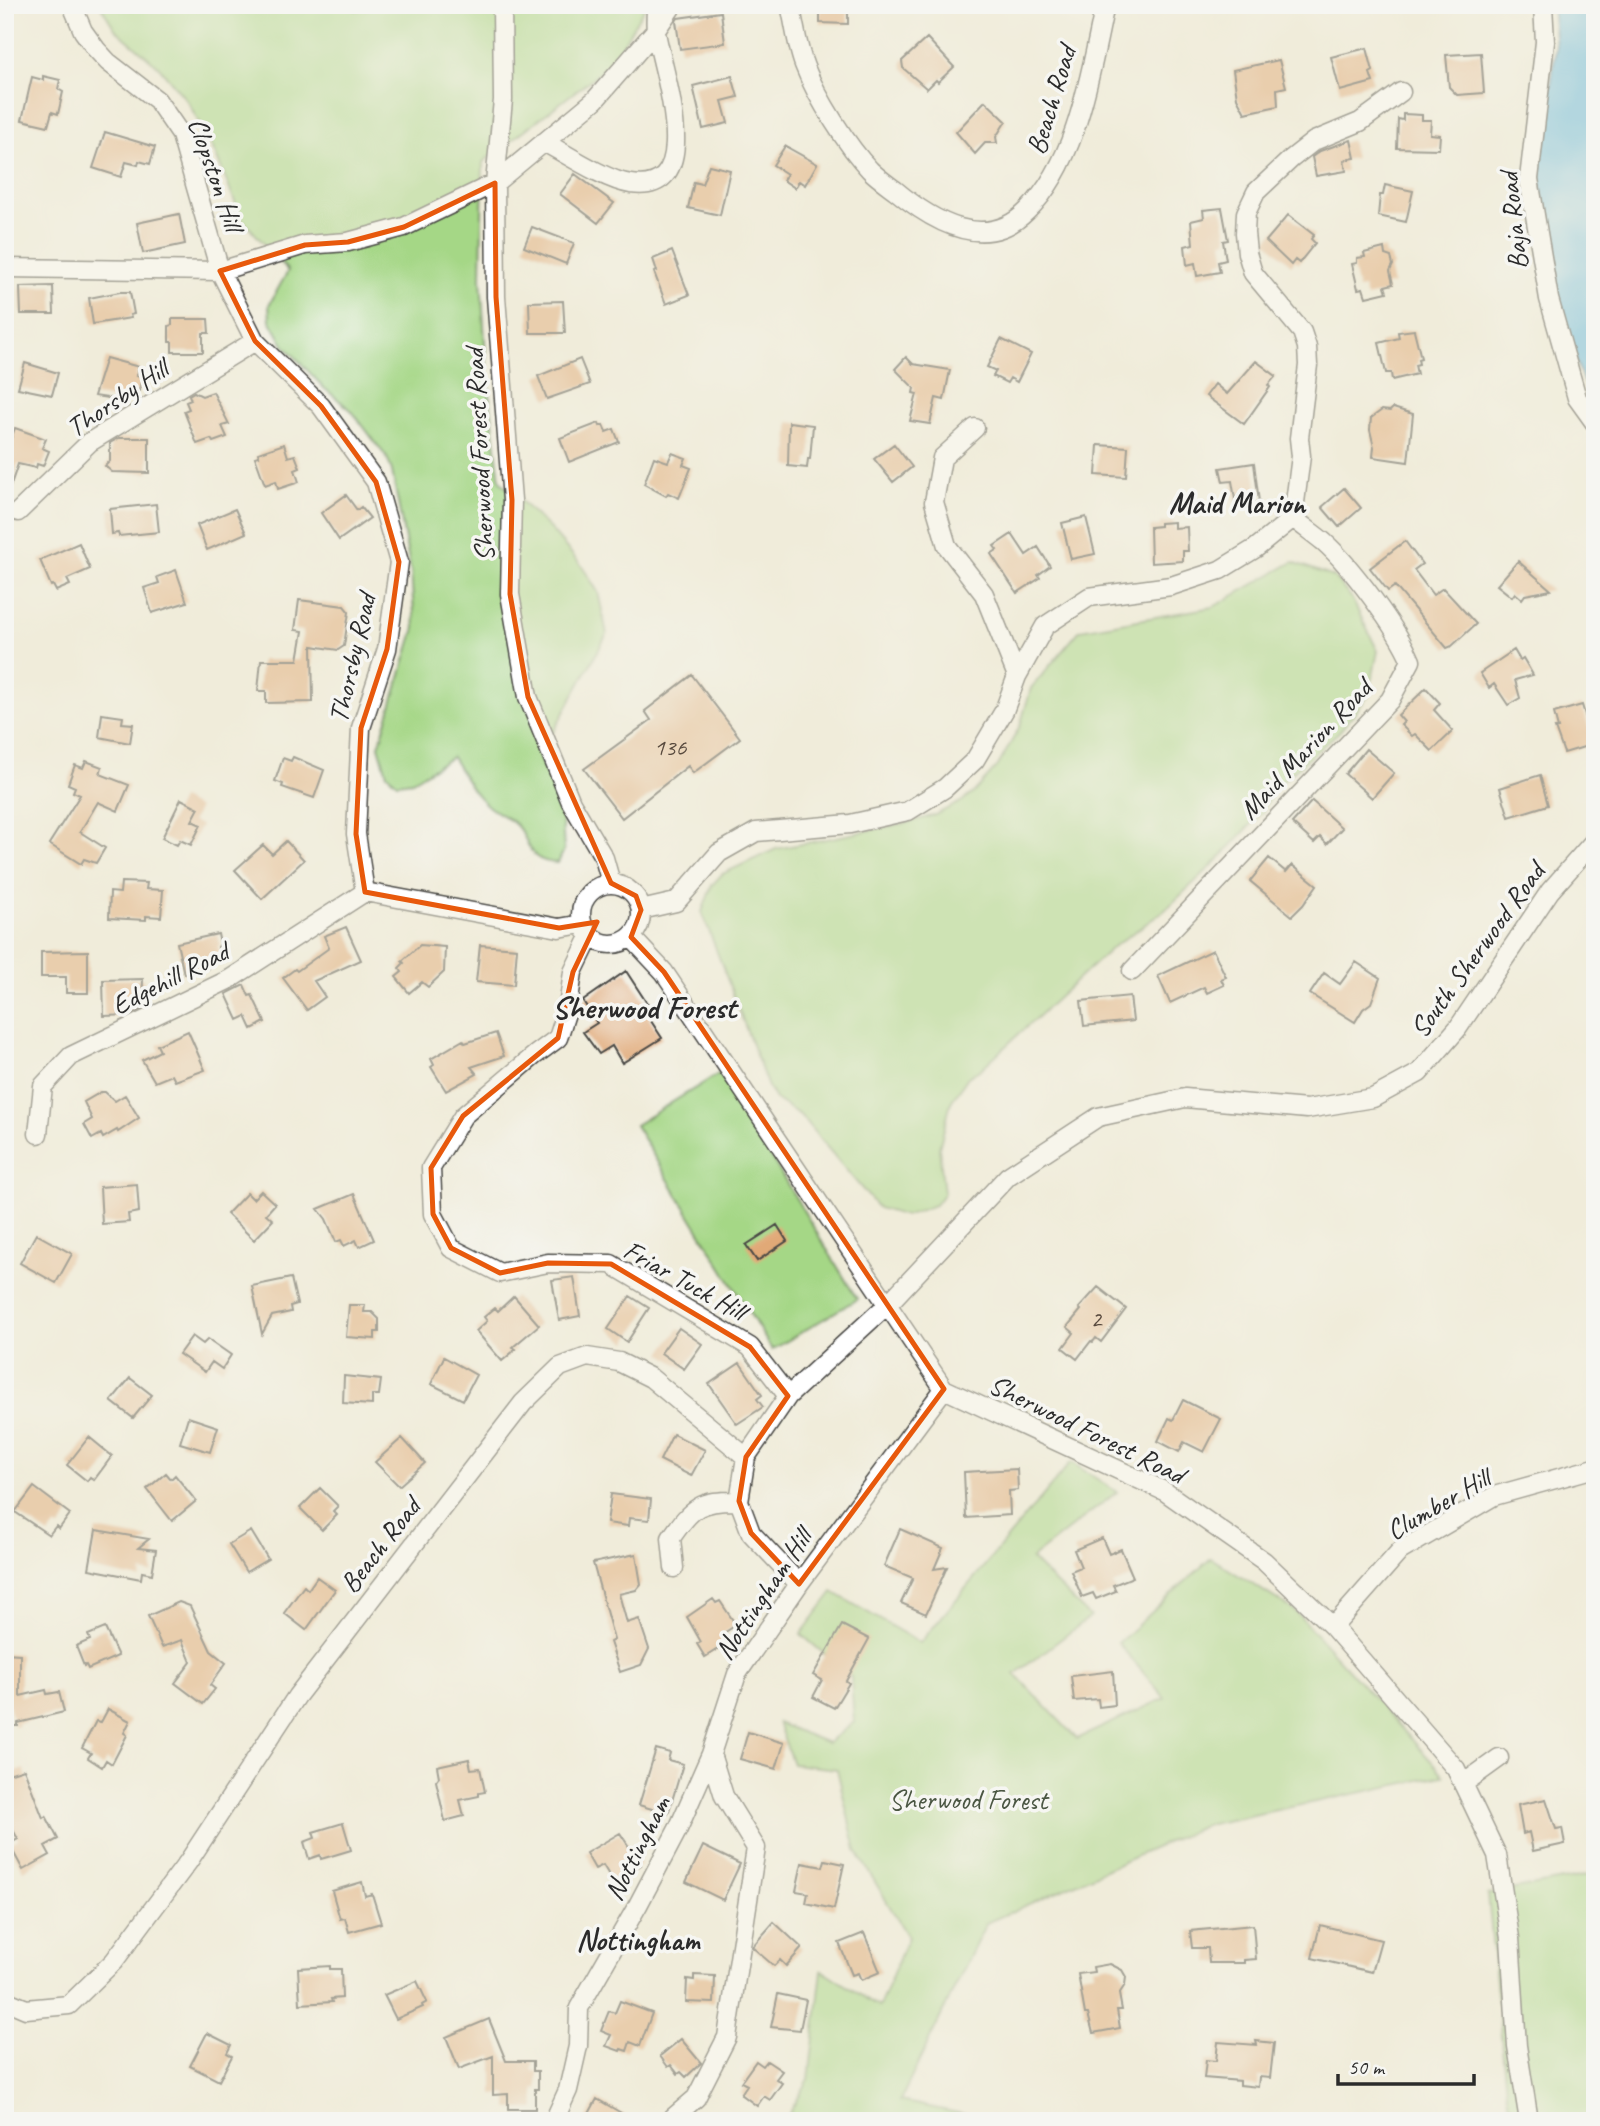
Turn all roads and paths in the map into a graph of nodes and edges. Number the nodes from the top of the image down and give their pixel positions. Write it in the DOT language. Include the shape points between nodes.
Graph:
graph roads {
  1 [pos="72,5"];
  2 [pos="502,5"];
  3 [pos="656,5"];
  4 [pos="673,5"];
  5 [pos="790,5"];
  6 [pos="1105,5"];
  7 [pos="1543,5"];
  8 [pos="656,30"];
  9 [pos="1401,92"];
  10 [pos="544,142"];
  11 [pos="495,183"];
  12 [pos="5,268"];
  13 [pos="220,271"];
  14 [pos="254,341"];
  15 [pos="1595,422"];
  16 [pos="975,428"];
  17 [pos="18,512"];
  18 [pos="1293,518"];
  19 [pos="1017,676"];
  20 [pos="1595,840"];
  21 [pos="611,883"];
  22 [pos="365,892"];
  23 [pos="641,910"];
  24 [pos="586,930"];
  25 [pos="631,937"];
  26 [pos="1132,971"];
  27 [pos="38,1134"];
  28 [pos="888,1304"];
  29 [pos="944,1389"];
  30 [pos="788,1396"];
  31 [pos="746,1457"];
  32 [pos="1595,1468"];
  33 [pos="739,1501"];
  34 [pos="674,1568"];
  35 [pos="799,1584"];
  36 [pos="1334,1627"];
  37 [pos="710,1754"];
  38 [pos="1499,1758"];
  39 [pos="1463,1784"];
  40 [pos="5,2000"];
  41 [pos="554,2121"];
  42 [pos="669,2121"];
  43 [pos="1529,2121"];
  1 -- 13 [label="street, Clopston Hill" via="96,49 157,100 181,135"];
  2 -- 11 [label="street, Sherwood Forest Road" via="503,100"];
  3 -- 8 [label="street"];
  4 -- 8 [label="street, Clopston Hill"];
  5 -- 6 [label="street, Beach Road" via="804,66 830,116 870,170 912,204 953,227 978,232 1000,229 1026,213 1060,168 1074,131"];
  7 -- 15 [label="street, Baja Road" via="1545,42 1529,179 1549,299 1577,398"];
  8 -- 10 [label="street, Clopston Hill" via="595,100"];
  8 -- 10 [label="street" via="674,118 669,174 654,184 631,184"];
  9 -- 18 [label="street" via="1360,122 1314,141 1290,159 1256,192 1246,213 1253,273 1302,332 1307,347"];
  10 -- 11 [label="street, Clopston Hill"];
  11 -- 13 [label="street, Clopston Hill" via="404,227 348,242 305,245"];
  11 -- 21 [label="street, Sherwood Forest Road" via="496,297 512,500 510,594 528,697 571,802 604,858"];
  12 -- 13 [label="street, Clopston Hill"];
  13 -- 14 [label="street, Thorsby Road"];
  14 -- 17 [label="street, Thorsby Hill" via="90,442"];
  14 -- 22 [label="street, Thorsby Road" via="321,406 376,482 399,562 387,649 360,728 356,834"];
  16 -- 19 [label="street" via="942,458 934,502 947,545 984,594"];
  18 -- 19 [label="street" via="1220,570 1171,586 1089,597 1045,626"];
  18 -- 26 [label="street, Maid Marion Road" via="1346,566 1404,643 1411,661 1390,700"];
  19 -- 23 [label="street" via="1004,711 975,760 945,788 908,811 850,824 756,832 719,853 676,902"];
  20 -- 28 [label="street, South Sherwood Road" via="1550,891 1458,1028 1419,1073 1373,1098 1307,1109 1185,1098 1098,1117 1008,1176"];
  21 -- 23 [label="street" via="625,886"];
  21 -- 24 [label="street" via="597,886 586,896 580,909"];
  22 -- 24 [label="street"];
  22 -- 27 [label="street, Edgehill Road" via="230,979 71,1056 43,1086"];
  23 -- 25 [label="street"];
  24 -- 25 [label="street" via="603,944 618,944"];
  24 -- 30 [label="street, Friar Tuck Hill" via="558,1038 463,1116 431,1168 433,1214 451,1248 500,1273 548,1263 611,1264 750,1346"];
  25 -- 28 [label="street, Sherwood Forest Road" via="664,972"];
  28 -- 29 [label="street, Sherwood Forest Road"];
  28 -- 30 [label="street"];
  29 -- 35 [label="street, Nottingham Hill"];
  29 -- 36 [label="street, Sherwood Forest Road" via="1164,1491 1264,1562"];
  30 -- 31 [label="street"];
  31 -- 33 [label="street"];
  31 -- 40 [label="street, Beach Road" via="651,1378 619,1362 587,1357 560,1367 523,1403 297,1696 188,1862 114,1961 69,2005 26,2009"];
  32 -- 36 [label="street, Clumber Hill" via="1494,1496 1400,1551"];
  33 -- 34 [label="street" via="713,1500 687,1514 671,1538"];
  33 -- 35 [label="street" via="751,1533"];
  35 -- 37 [label="street, Nottingham Hill" via="737,1674"];
  36 -- 39 [label="street, Sherwood Forest Road" via="1456,1769"];
  37 -- 41 [label="street, Nottingham" via="672,1840 579,2008 578,2046"];
  37 -- 42 [label="street" via="724,1796 757,1848 727,2037 696,2098"];
  38 -- 39 [label="street"];
  39 -- 43 [label="street, Sherwood Forest Road" via="1497,1855"];
}
